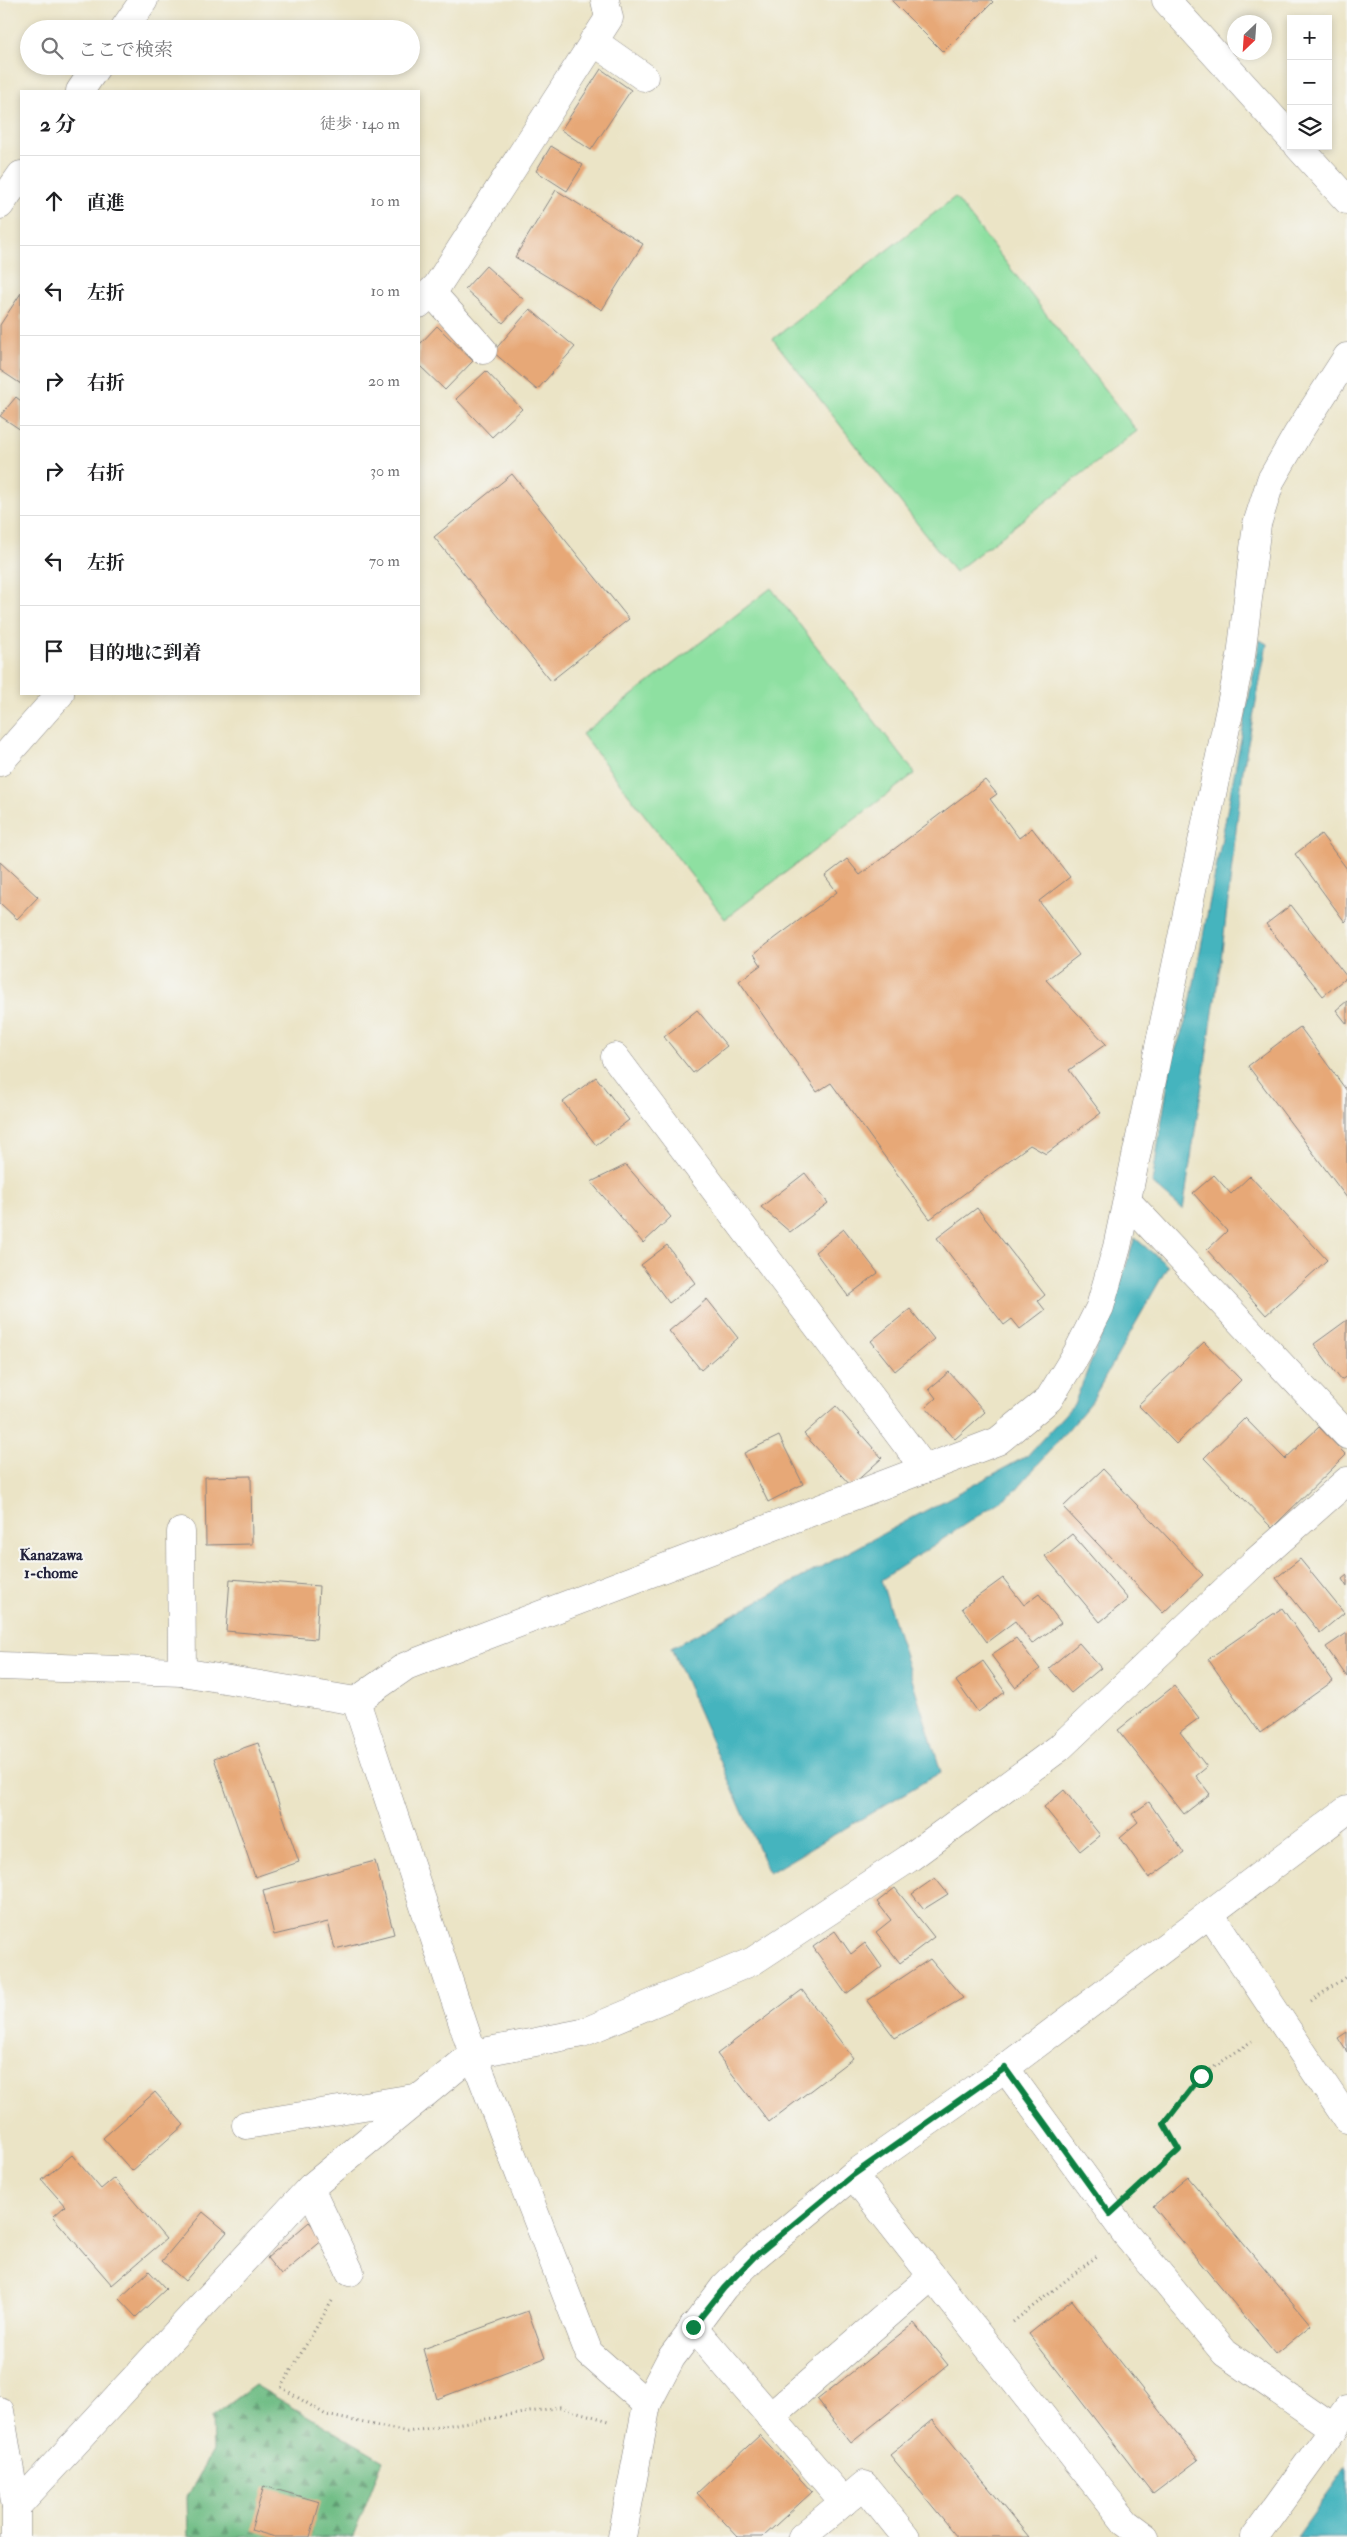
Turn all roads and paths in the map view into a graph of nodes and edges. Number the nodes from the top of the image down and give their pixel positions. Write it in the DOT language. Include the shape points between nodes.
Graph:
graph roads {
  1 [pos="144,0"];
  2 [pos="606,0"];
  3 [pos="1166,0"];
  4 [pos="130,20"];
  5 [pos="593,41"];
  6 [pos="92,75"];
  7 [pos="644,77"];
  8 [pos="81,90"];
  9 [pos="1287,134"];
  10 [pos="1302,150"];
  11 [pos="20,176"];
  12 [pos="1347,200"];
  13 [pos="0,205"];
  14 [pos="425,298"];
  15 [pos="484,350"];
  16 [pos="1347,357"];
  17 [pos="59,695"];
  18 [pos="0,762"];
  19 [pos="615,1056"];
  20 [pos="1127,1202"];
  21 [pos="1347,1435"];
  22 [pos="925,1469"];
  23 [pos="1347,1481"];
  24 [pos="181,1532"];
  25 [pos="0,1666"];
  26 [pos="182,1672"];
  27 [pos="356,1701"];
  28 [pos="1347,1810"];
  29 [pos="1210,1914"];
  30 [pos="1347,1976"];
  31 [pos="1282,2021"];
  32 [pos="473,2054"];
  33 [pos="1005,2068"];
  34 [pos="422,2096"];
  35 [pos="1347,2119"];
  36 [pos="246,2125"];
  37 [pos="853,2175"];
  38 [pos="310,2188"];
  39 [pos="1118,2224"];
  40 [pos="350,2272"];
  41 [pos="932,2276"];
  42 [pos="693,2327"];
  43 [pos="985,2343"];
  44 [pos="648,2404"];
  45 [pos="0,2411"];
  46 [pos="770,2416"];
  47 [pos="1340,2420"];
  48 [pos="643,2430"];
  49 [pos="854,2494"];
  50 [pos="16,2507"];
  51 [pos="16,2537"];
  52 [pos="622,2537"];
  53 [pos="802,2537"];
  54 [pos="906,2537"];
  55 [pos="1145,2537"];
  56 [pos="1255,2537"];
  1 -- 4 [label="street"];
  2 -- 5 [label="street" via="608,18"];
  3 -- 9 [label="street"];
  5 -- 7 [label="street"];
  5 -- 14 [label="street" via="437,286"];
  6 -- 8 [label="street"];
  10 -- 12 [label="street"];
  11 -- 13 [label="street"];
  14 -- 15 [label="street"];
  16 -- 20 [label="street" via="1271,480 1257,524 1241,656"];
  17 -- 18 [label="street"];
  19 -- 22 [label="street"];
  20 -- 21 [label="street"];
  20 -- 22 [label="street" via="1100,1307 1049,1399 998,1441"];
  22 -- 27 [label="street" via="406,1666"];
  23 -- 32 [label="street" via="1254,1563 1059,1748 908,1859 761,1956 582,2033"];
  24 -- 26 [label="street"];
  25 -- 26 [label="street"];
  26 -- 27 [label="street"];
  27 -- 32 [label="street"];
  28 -- 29 [label="street"];
  29 -- 31 [label="street"];
  29 -- 33 [label="street"];
  30 -- 31 [label="path"];
  31 -- 35 [label="street"];
  31 -- 39 [label="path" via="1201,2076 1164,2124 1179,2150"];
  32 -- 34 [label="street"];
  32 -- 44 [label="street" via="589,2353"];
  33 -- 37 [label="street"];
  33 -- 39 [label="street"];
  34 -- 36 [label="street"];
  34 -- 38 [label="street"];
  37 -- 41 [label="street"];
  37 -- 42 [label="street" via="754,2257"];
  38 -- 40 [label="street"];
  38 -- 50 [label="street"];
  39 -- 43 [label="path"];
  39 -- 47 [label="street" via="1225,2353"];
  40 -- 48 [label="path" via="281,2387 326,2415 407,2432 560,2407"];
  41 -- 43 [label="street"];
  41 -- 46 [label="street"];
  42 -- 44 [label="street" via="671,2358"];
  42 -- 46 [label="street"];
  43 -- 55 [label="street" via="1126,2524"];
  44 -- 48 [label="street"];
  45 -- 50 [label="street"];
  46 -- 49 [label="street"];
  47 -- 56 [label="street"];
  48 -- 52 [label="street"];
  49 -- 53 [label="street"];
  49 -- 54 [label="street"];
  50 -- 51 [label="street"];
}
